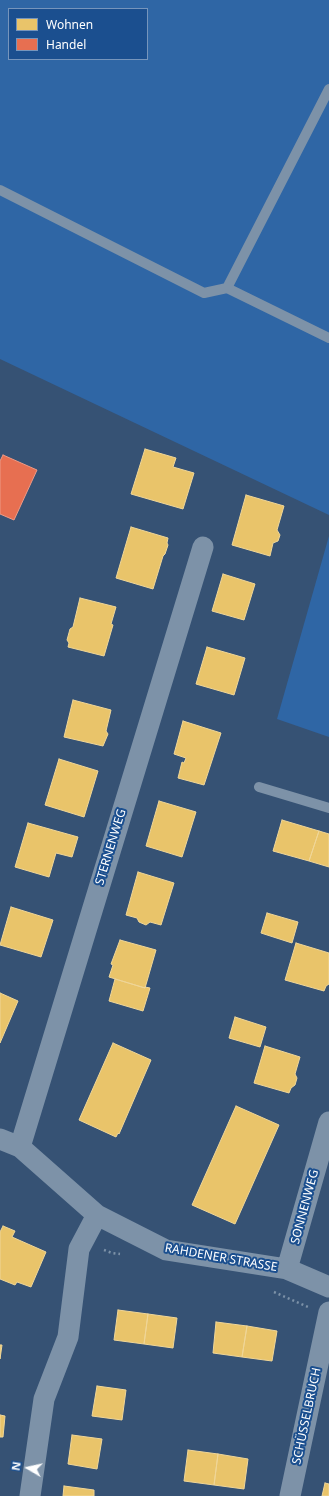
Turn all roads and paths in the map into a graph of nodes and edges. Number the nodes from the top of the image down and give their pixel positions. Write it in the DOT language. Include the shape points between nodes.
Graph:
graph roads {
  1 [pos="329,89"];
  2 [pos="0,190"];
  3 [pos="227,288"];
  4 [pos="329,338"];
  5 [pos="203,547"];
  6 [pos="259,787"];
  7 [pos="329,808"];
  8 [pos="329,1122"];
  9 [pos="0,1139"];
  10 [pos="20,1147"];
  11 [pos="97,1215"];
  12 [pos="287,1269"];
  13 [pos="329,1287"];
  14 [pos="329,1312"];
  15 [pos="30,1496"];
  16 [pos="290,1496"];
  1 -- 3 [label="lane"];
  2 -- 3 [label="lane" via="204,293"];
  3 -- 4 [label="lane"];
  5 -- 10 [label="street, STERNENWEG"];
  6 -- 7 [label="lane"];
  8 -- 12 [label="street, SONNENWEG"];
  9 -- 10 [label="street, RAHDENER STRASSE"];
  10 -- 11 [label="street, RAHDENER STRASSE"];
  11 -- 12 [label="street, RAHDENER STRASSE" via="166,1250"];
  11 -- 15 [label="street" via="79,1249 68,1337 44,1400"];
  12 -- 13 [label="street, RAHDENER STRASSE"];
  14 -- 16 [label="street, SCHÜSSELBRUCH"];
}
